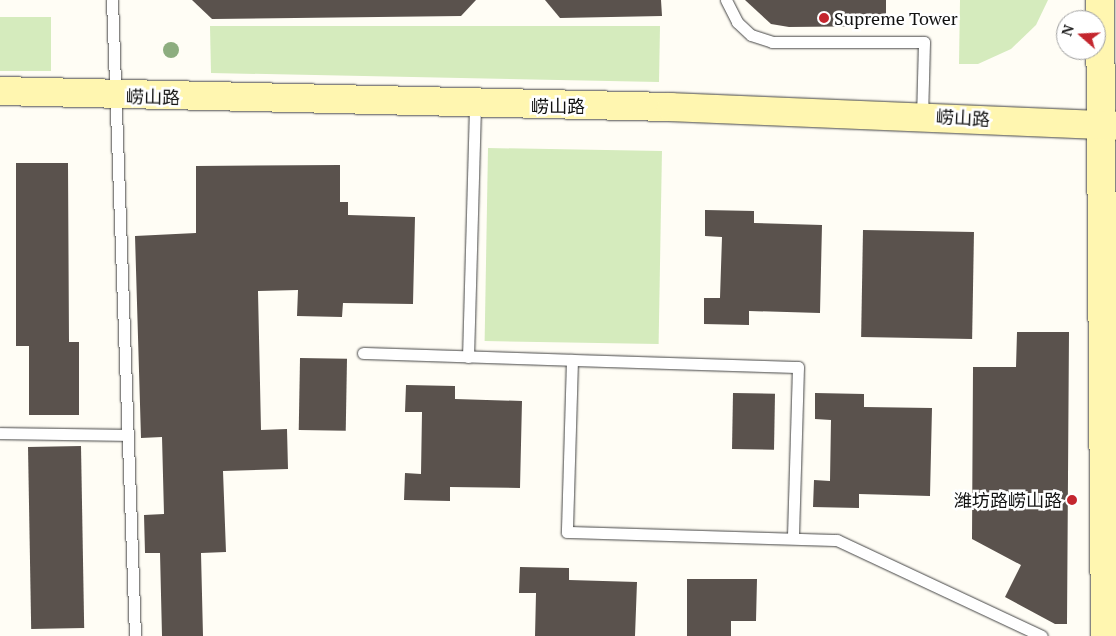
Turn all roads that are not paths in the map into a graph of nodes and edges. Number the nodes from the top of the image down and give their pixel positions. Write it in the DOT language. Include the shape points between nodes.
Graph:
graph roads {
  1 [pos="112,0"];
  2 [pos="726,0"];
  3 [pos="1100,0"];
  4 [pos="0,91"];
  5 [pos="114,96"];
  6 [pos="475,105"];
  7 [pos="922,116"];
  8 [pos="1110,126"];
  9 [pos="363,353"];
  10 [pos="468,357"];
  11 [pos="572,360"];
  12 [pos="1110,422"];
  13 [pos="0,433"];
  14 [pos="127,435"];
  15 [pos="793,538"];
  16 [pos="135,636"];
  17 [pos="1042,636"];
  18 [pos="1105,636"];
  1 -- 5 [label="lane"];
  2 -- 7 [label="lane" via="737,22 751,35 772,42 924,42"];
  3 -- 8 [label="street"];
  4 -- 5 [label="street, 崂山路"];
  5 -- 6 [label="street, 崂山路"];
  5 -- 14 [label="lane"];
  6 -- 7 [label="street, 崂山路"];
  6 -- 10 [label="lane"];
  7 -- 8 [label="street, 崂山路"];
  8 -- 12 [label="street"];
  9 -- 10 [label="lane"];
  10 -- 11 [label="lane"];
  11 -- 15 [label="lane" via="798,367"];
  11 -- 15 [label="lane" via="567,532"];
  12 -- 18 [label="street"];
  13 -- 14 [label="lane"];
  14 -- 16 [label="lane"];
  15 -- 17 [label="lane" via="852,545"];
}
